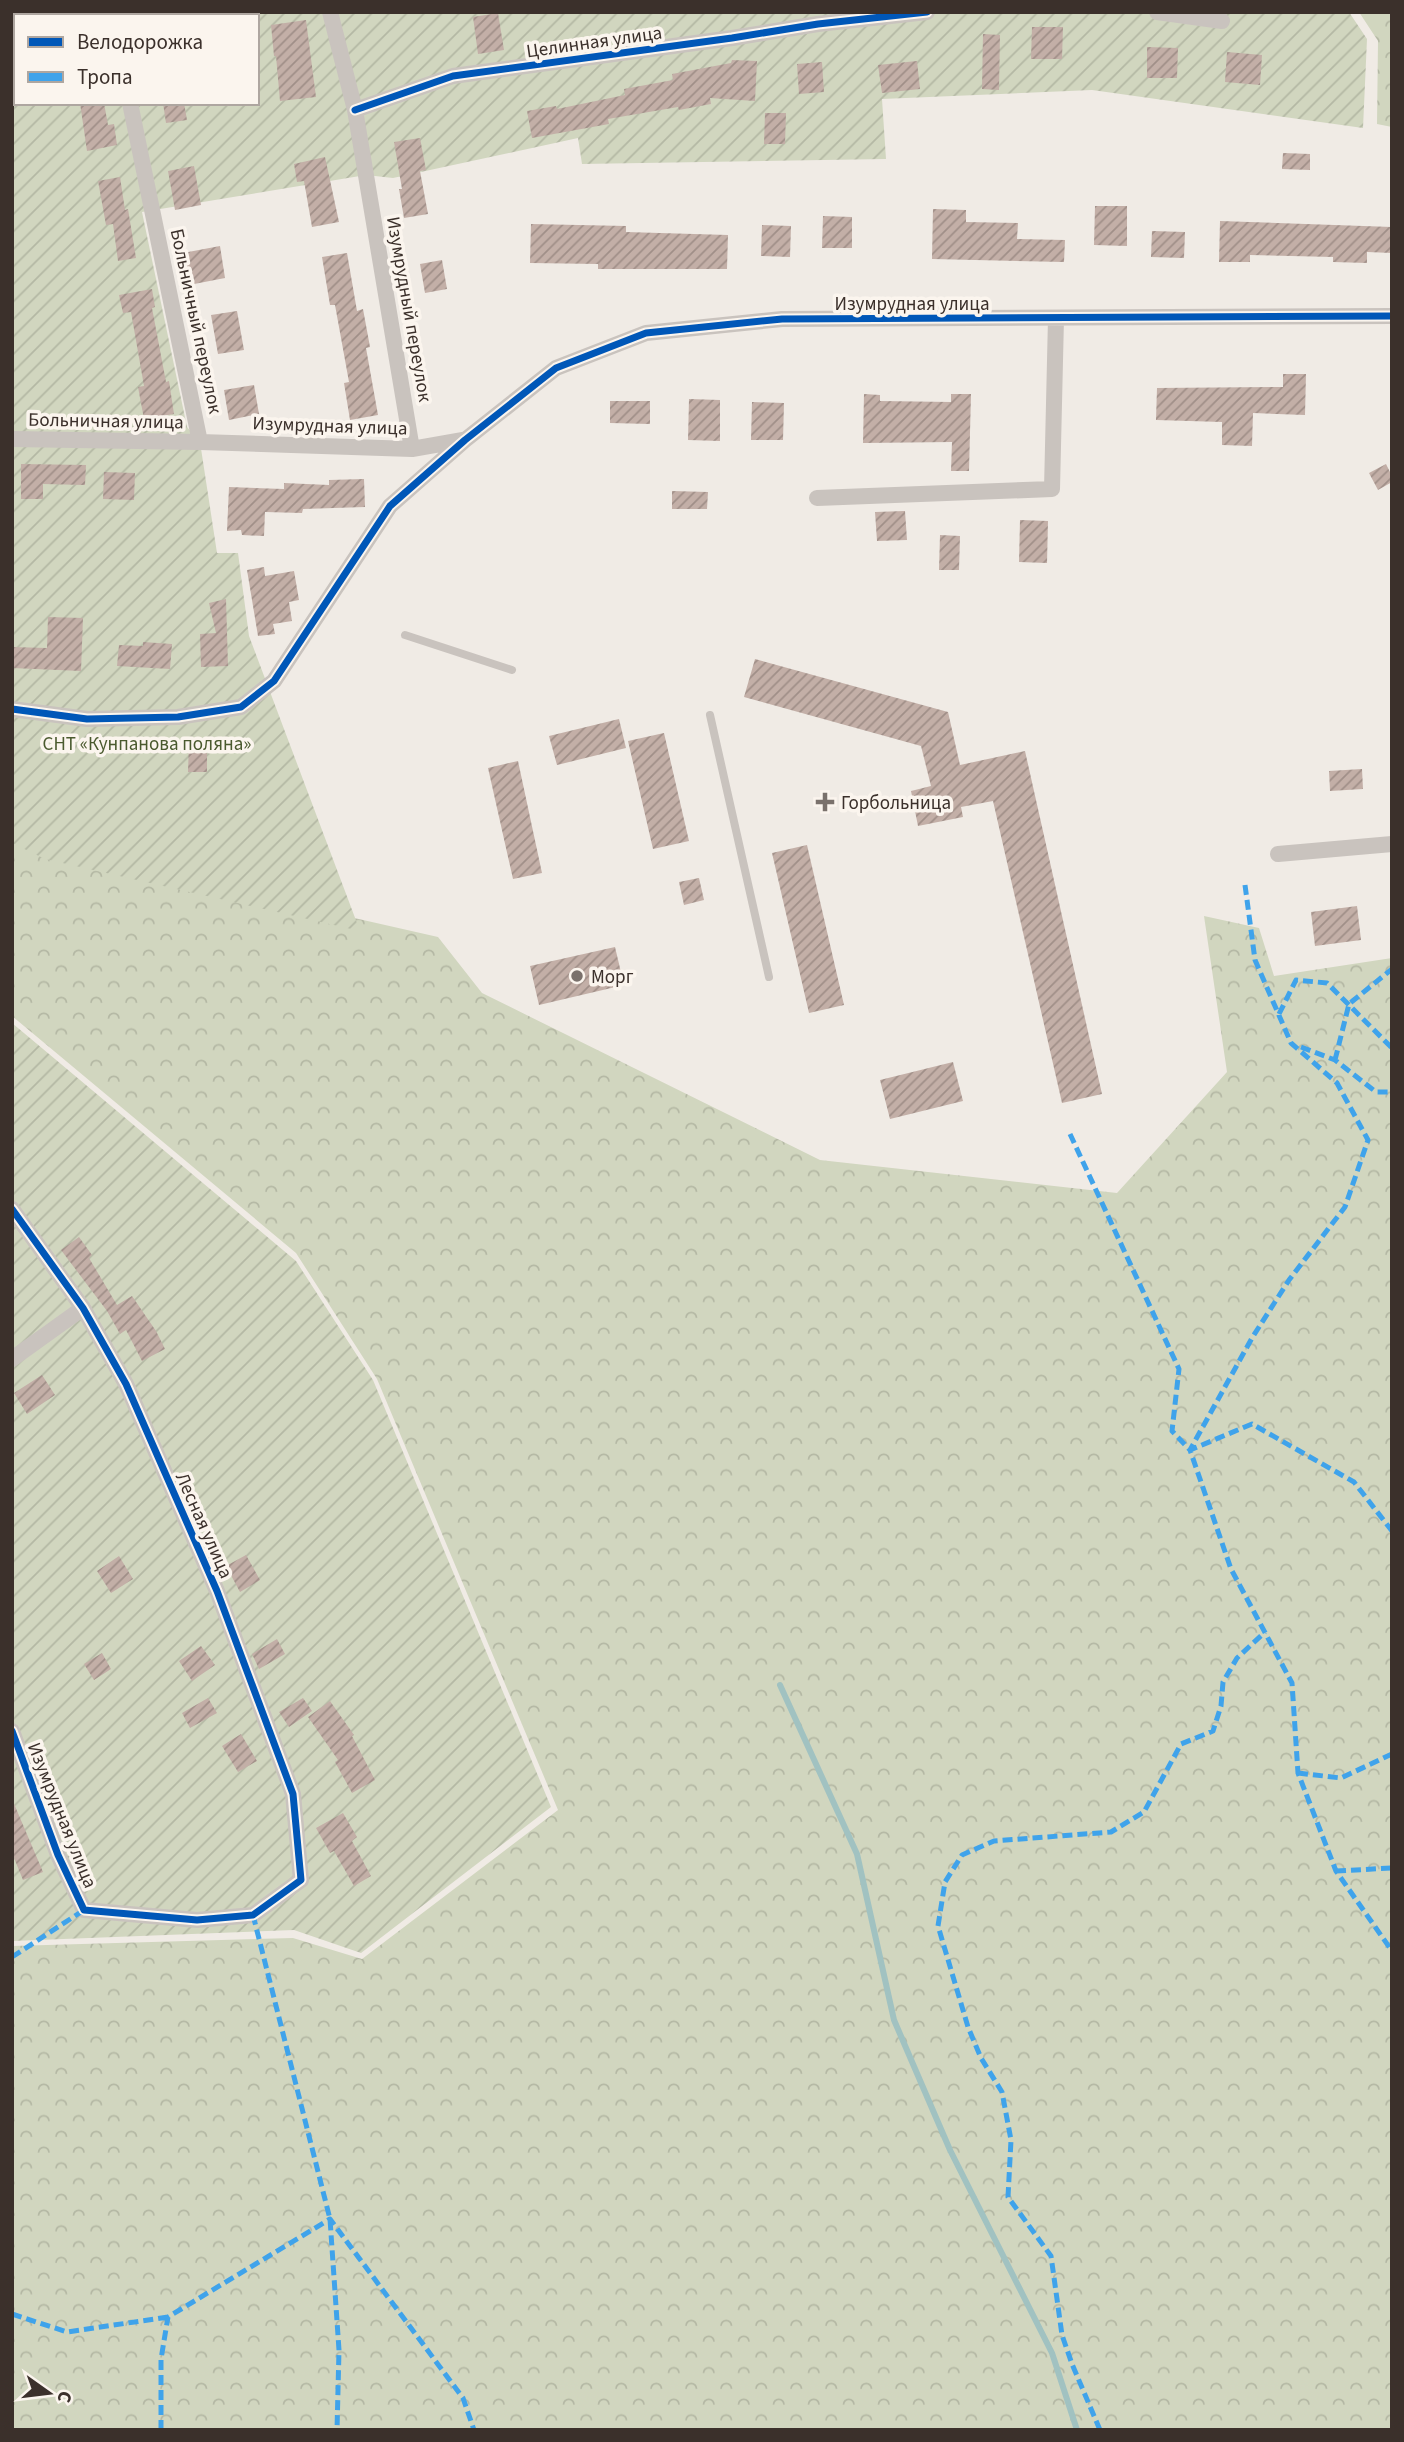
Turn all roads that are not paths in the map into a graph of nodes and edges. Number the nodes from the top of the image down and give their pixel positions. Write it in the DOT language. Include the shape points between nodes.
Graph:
graph roads {
  1 [pos="330,12"];
  2 [pos="927,12"];
  3 [pos="1157,12"];
  4 [pos="1222,21"];
  5 [pos="130,105"];
  6 [pos="355,110"];
  7 [pos="1392,316"];
  8 [pos="1056,318"];
  9 [pos="12,439"];
  10 [pos="465,440"];
  11 [pos="200,442"];
  12 [pos="412,449"];
  13 [pos="817,498"];
  14 [pos="405,635"];
  15 [pos="512,670"];
  16 [pos="12,709"];
  17 [pos="709,715"];
  18 [pos="1392,844"];
  19 [pos="1278,854"];
  20 [pos="769,977"];
  21 [pos="12,1209"];
  22 [pos="83,1308"];
  23 [pos="12,1359"];
  24 [pos="12,1731"];
  25 [pos="84,1910"];
  1 -- 6 [label="street"];
  2 -- 6 [label="street, Целинная улица" via="453,76"];
  3 -- 4 [label="street"];
  5 -- 11 [label="street, Больничный переулок"];
  6 -- 12 [label="street, Изумрудный переулок"];
  7 -- 8 [label="street, Изумрудная улица"];
  8 -- 10 [label="street, Изумрудная улица" via="782,319 646,333 556,368"];
  8 -- 13 [label="street" via="1052,489"];
  9 -- 11 [label="street, Больничная улица"];
  10 -- 12 [label="street, Изумрудная улица"];
  10 -- 16 [label="street" via="390,506 274,681 241,708 178,717 87,719"];
  11 -- 12 [label="street, Изумрудная улица"];
  14 -- 15 [label="lane"];
  17 -- 20 [label="lane"];
  18 -- 19 [label="street"];
  21 -- 22 [label="street, Лесная улица"];
  22 -- 23 [label="street"];
  22 -- 25 [label="street, Лесная улица" via="126,1384 217,1591 293,1794 301,1880 253,1915 197,1920"];
  24 -- 25 [label="street, Изумрудная улица" via="58,1856"];
}
